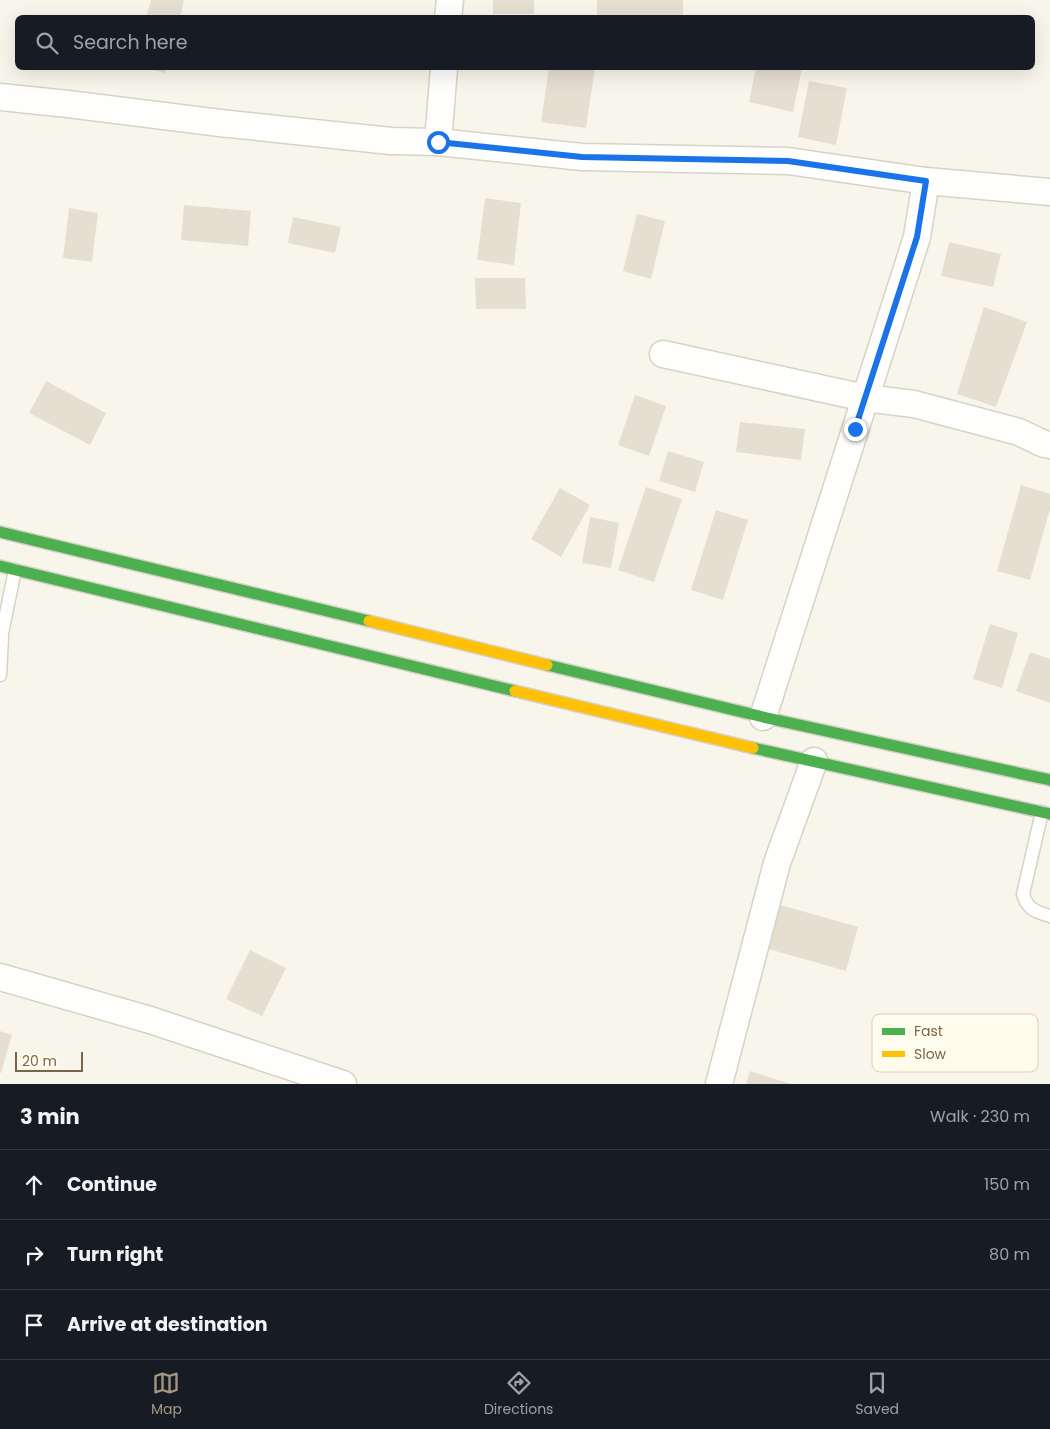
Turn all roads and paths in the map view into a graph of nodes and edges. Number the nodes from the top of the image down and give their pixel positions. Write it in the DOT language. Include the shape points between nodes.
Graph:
graph roads {
  1 [pos="450,0"];
  2 [pos="448,15"];
  3 [pos="444,70"];
  4 [pos="0,97"];
  5 [pos="438,142"];
  6 [pos="926,181"];
  7 [pos="1050,192"];
  8 [pos="663,354"];
  9 [pos="865,398"];
  10 [pos="1050,445"];
  11 [pos="0,532"];
  12 [pos="0,566"];
  13 [pos="15,570"];
  14 [pos="1,640"];
  15 [pos="0,675"];
  16 [pos="763,717"];
  17 [pos="814,761"];
  18 [pos="1050,780"];
  19 [pos="1046,813"];
  20 [pos="1050,916"];
  21 [pos="0,976"];
  22 [pos="343,1084"];
  23 [pos="719,1084"];
  1 -- 2 [label="street"];
  3 -- 5 [label="street"];
  4 -- 5 [label="street" via="391,141"];
  5 -- 6 [label="street" via="582,157 788,161"];
  6 -- 7 [label="street"];
  6 -- 9 [label="street" via="917,237"];
  8 -- 9 [label="street"];
  9 -- 10 [label="street" via="957,414 1019,432"];
  9 -- 16 [label="street"];
  11 -- 16 [label="highway"];
  12 -- 13 [label="highway"];
  13 -- 14 [label="lane"];
  13 -- 17 [label="highway"];
  14 -- 15 [label="lane"];
  16 -- 18 [label="highway"];
  17 -- 19 [label="highway"];
  17 -- 23 [label="street" via="778,863"];
  19 -- 20 [label="lane" via="1023,894 1025,903 1033,910"];
  21 -- 22 [label="street" via="150,1020"];
}
